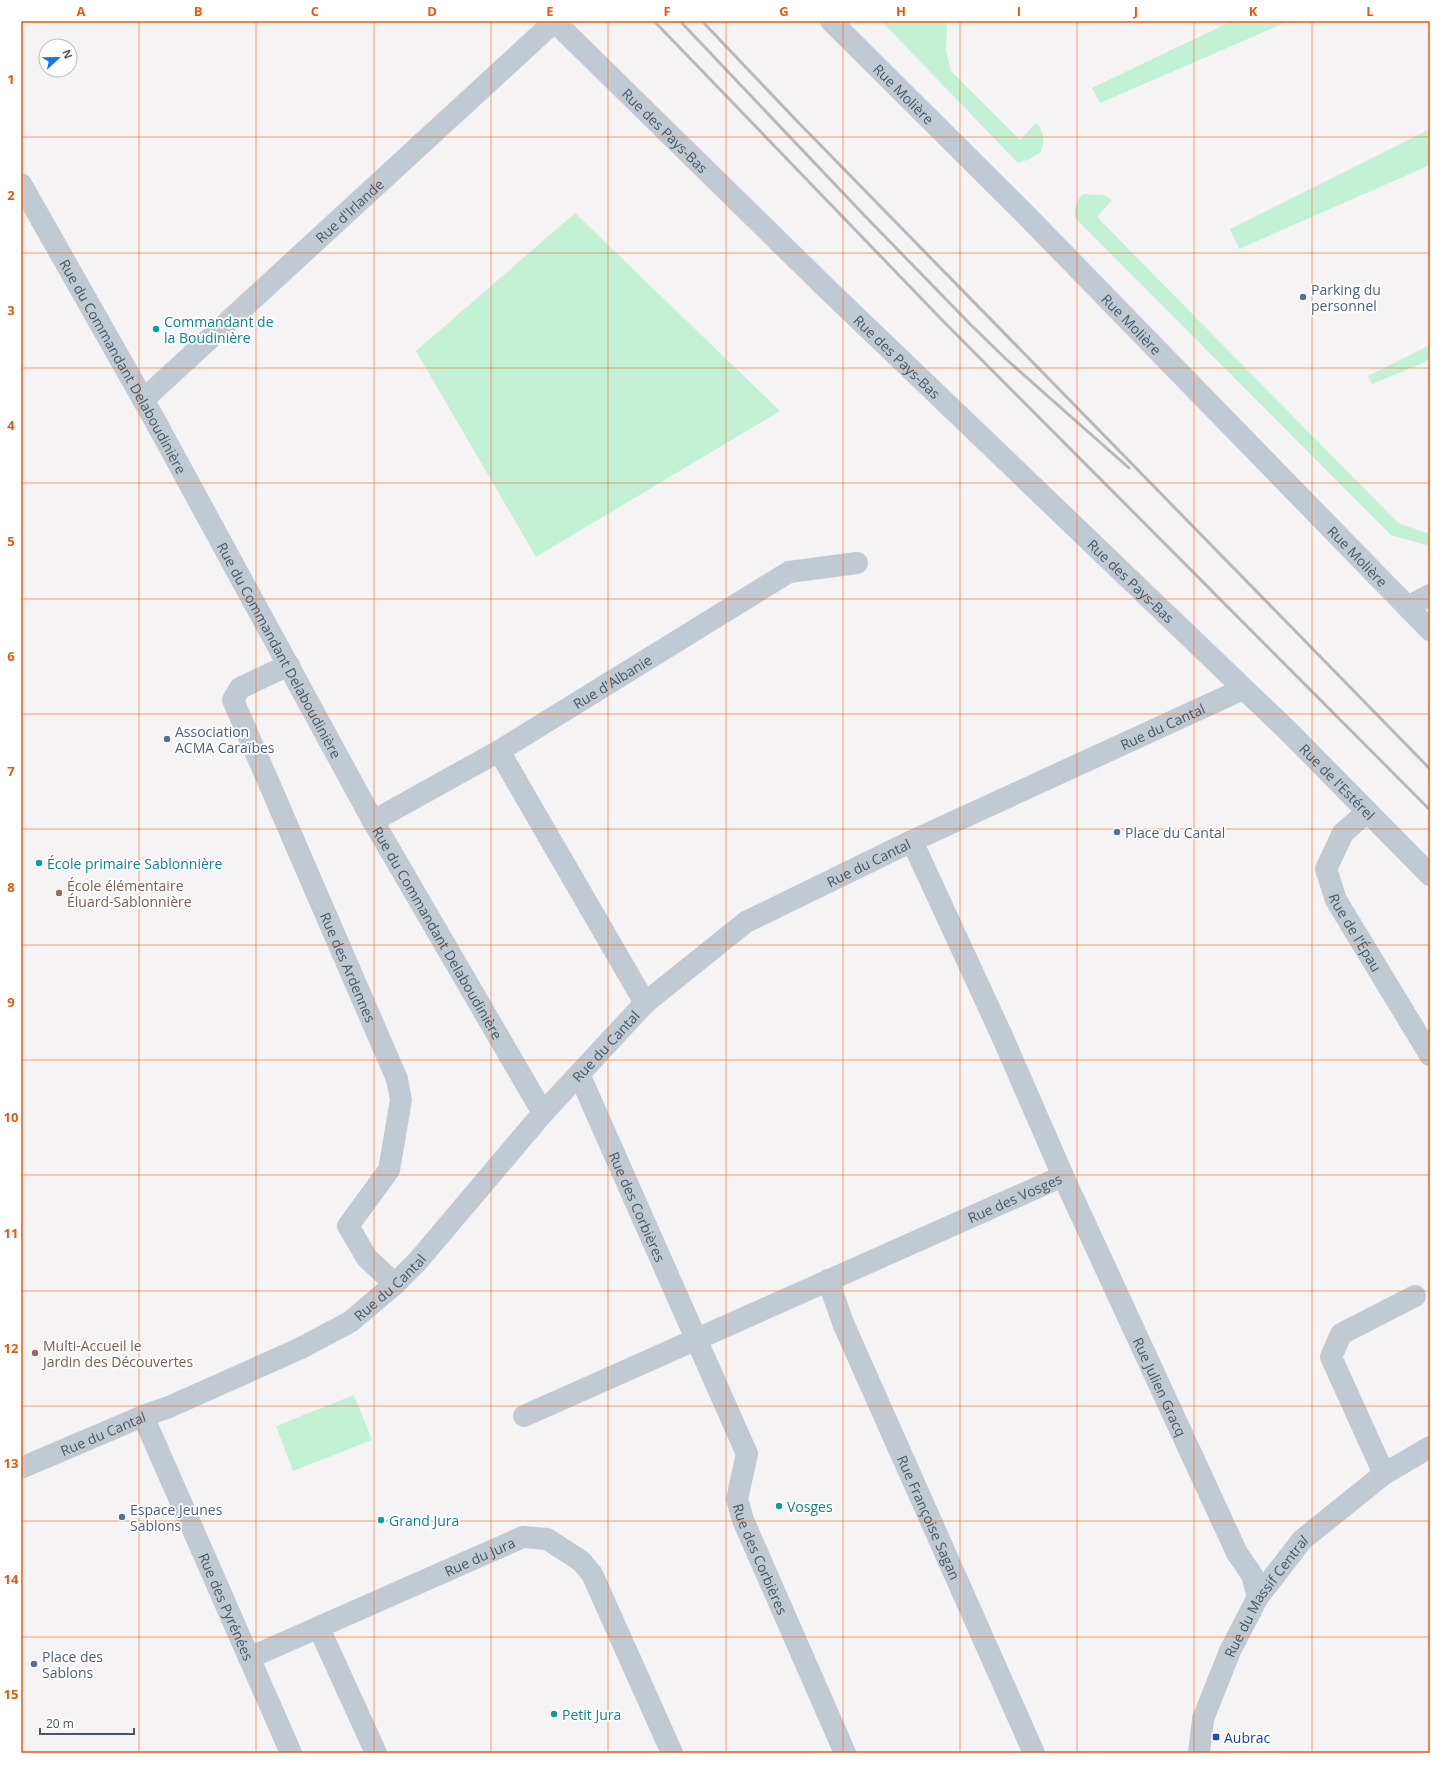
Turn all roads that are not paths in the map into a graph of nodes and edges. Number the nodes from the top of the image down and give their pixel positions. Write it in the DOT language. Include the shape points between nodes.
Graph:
graph roads {
  1 [pos="555,21"];
  2 [pos="831,21"];
  3 [pos="21,184"];
  4 [pos="143,400"];
  5 [pos="857,563"];
  6 [pos="1430,595"];
  7 [pos="1408,607"];
  8 [pos="1430,630"];
  9 [pos="289,665"];
  10 [pos="1243,689"];
  11 [pos="499,751"];
  12 [pos="1367,812"];
  13 [pos="373,821"];
  14 [pos="912,841"];
  15 [pos="1430,875"];
  16 [pos="645,1002"];
  17 [pos="1430,1055"];
  18 [pos="579,1074"];
  19 [pos="543,1113"];
  20 [pos="1063,1176"];
  21 [pos="828,1280"];
  22 [pos="395,1284"];
  23 [pos="1415,1296"];
  24 [pos="696,1339"];
  25 [pos="143,1416"];
  26 [pos="524,1416"];
  27 [pos="1430,1447"];
  28 [pos="21,1468"];
  29 [pos="1384,1474"];
  30 [pos="1258,1597"];
  31 [pos="319,1628"];
  32 [pos="249,1658"];
  33 [pos="291,1753"];
  34 [pos="376,1753"];
  35 [pos="672,1753"];
  36 [pos="845,1753"];
  37 [pos="1034,1753"];
  38 [pos="1199,1753"];
  1 -- 4 [label="street, Rue d'Irlande"];
  1 -- 10 [label="street, Rue des Pays-Bas" via="824,286"];
  2 -- 7 [label="street, Rue Molière" via="1024,214"];
  3 -- 4 [label="street, Rue du Commandant Delaboudinière"];
  4 -- 9 [label="street, Rue du Commandant Delaboudinière"];
  5 -- 11 [label="street, Rue d'Albanie" via="789,572"];
  6 -- 7 [label="street"];
  7 -- 8 [label="street, Rue Molière"];
  9 -- 13 [label="street, Rue du Commandant Delaboudinière"];
  9 -- 22 [label="street, Rue des Ardennes" via="240,688 233,700 397,1078 401,1100 389,1170 348,1226 367,1258"];
  10 -- 12 [label="street, Rue de l'Estérel"];
  10 -- 14 [label="street, Rue du Cantal"];
  11 -- 13 [label="street, Rue d'Albanie"];
  11 -- 16 [label="street"];
  12 -- 15 [label="street, Rue de l'Estérel"];
  12 -- 17 [label="street, Rue de l'Épau" via="1343,833 1326,869 1336,900"];
  13 -- 19 [label="street, Rue du Commandant Delaboudinière"];
  14 -- 16 [label="street, Rue du Cantal" via="746,922"];
  14 -- 20 [label="street, Rue des Vosges"];
  16 -- 18 [label="street, Rue du Cantal"];
  18 -- 19 [label="street, Rue du Cantal"];
  18 -- 24 [label="street, Rue des Corbières"];
  19 -- 22 [label="street, Rue du Cantal" via="418,1262"];
  20 -- 21 [label="street, Rue des Vosges"];
  20 -- 30 [label="street, Rue Julien Gracq" via="1238,1553 1252,1575"];
  21 -- 24 [label="street, Rue des Vosges"];
  21 -- 37 [label="street, Rue Françoise Sagan" via="843,1323"];
  22 -- 25 [label="street, Rue du Cantal" via="350,1322 299,1349"];
  23 -- 29 [label="street" via="1341,1334 1331,1357"];
  24 -- 26 [label="street"];
  24 -- 36 [label="street, Rue des Corbières" via="747,1454 738,1499 743,1520"];
  25 -- 28 [label="street, Rue du Cantal"];
  25 -- 32 [label="street, Rue des Pyrénées"];
  27 -- 29 [label="street, Rue du Massif Central"];
  29 -- 30 [label="street, Rue du Massif Central" via="1302,1540"];
  30 -- 38 [label="street, Rue du Massif Central" via="1230,1651 1203,1719"];
  31 -- 32 [label="street, Rue du Jura"];
  31 -- 34 [label="street"];
  31 -- 35 [label="street, Rue du Jura" via="523,1537 547,1540 581,1561 592,1574"];
  32 -- 33 [label="street, Rue des Pyrénées"];
}
